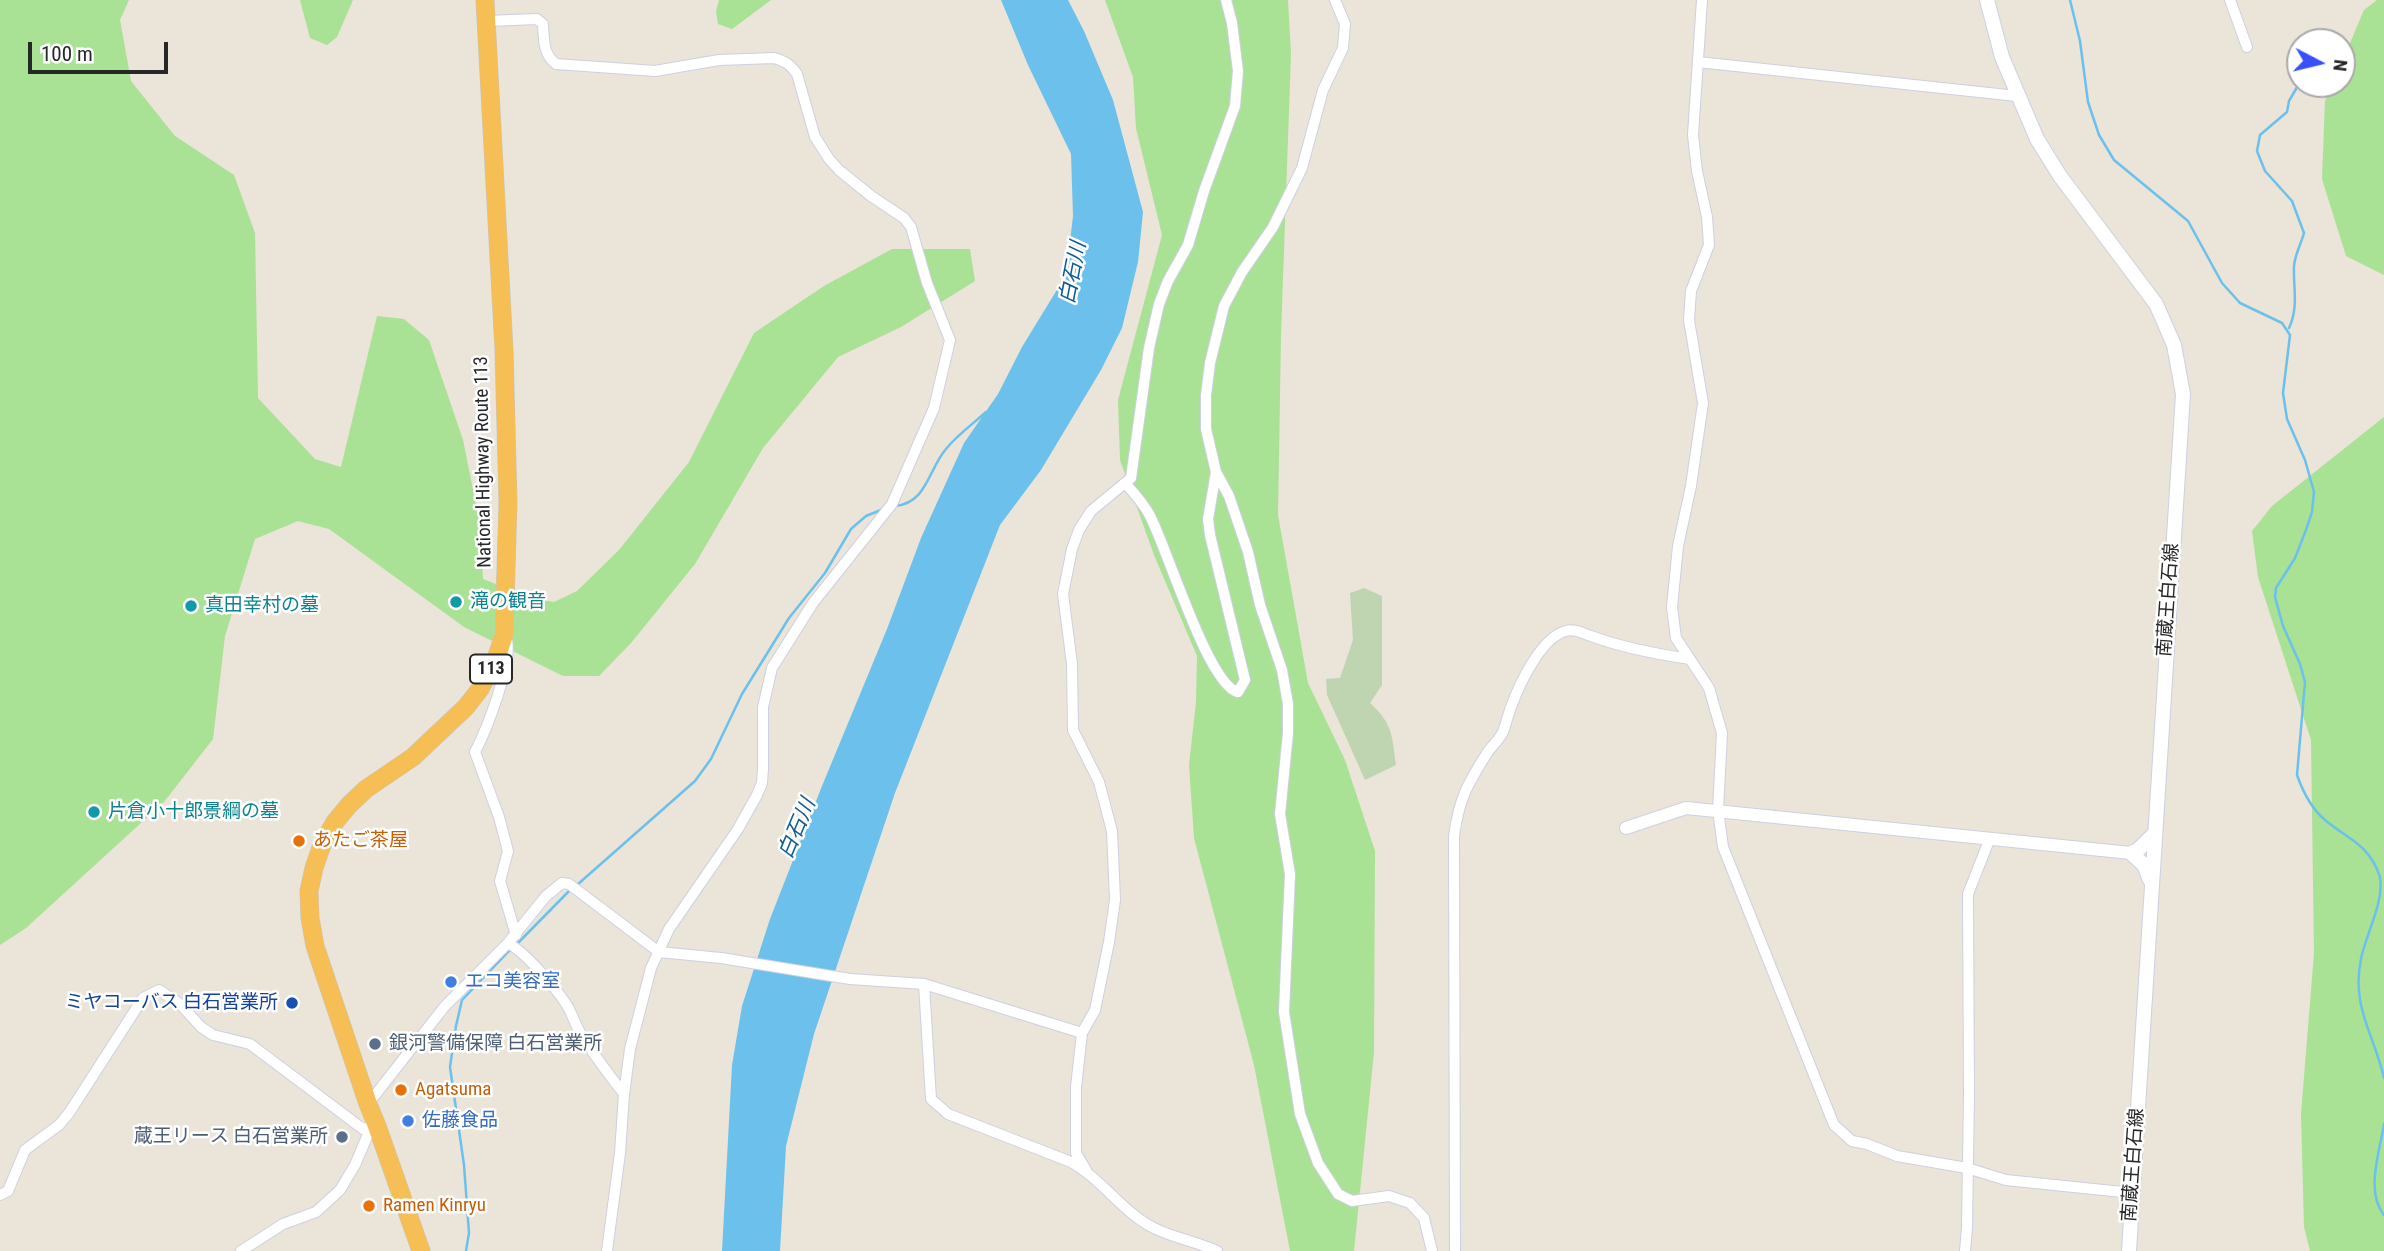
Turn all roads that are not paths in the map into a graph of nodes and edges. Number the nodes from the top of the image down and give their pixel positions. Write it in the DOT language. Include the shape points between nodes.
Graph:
graph roads {
  1 [pos="485,0"];
  2 [pos="1226,0"];
  3 [pos="1335,0"];
  4 [pos="1702,0"];
  5 [pos="1987,0"];
  6 [pos="2230,0"];
  7 [pos="486,21"];
  8 [pos="2247,47"];
  9 [pos="1698,62"];
  10 [pos="2017,96"];
  11 [pos="1216,471"];
  12 [pos="1126,484"];
  13 [pos="504,635"];
  14 [pos="1690,659"];
  15 [pos="1718,810"];
  16 [pos="1626,828"];
  17 [pos="2155,833"];
  18 [pos="1990,838"];
  19 [pos="2131,853"];
  20 [pos="2151,884"];
  21 [pos="514,943"];
  22 [pos="659,953"];
  23 [pos="924,984"];
  24 [pos="1082,1033"];
  25 [pos="624,1094"];
  26 [pos="368,1104"];
  27 [pos="377,1126"];
  28 [pos="1967,1168"];
  29 [pos="1086,1170"];
  30 [pos="2132,1193"];
  31 [pos="0,1195"];
  32 [pos="241,1251"];
  33 [pos="421,1251"];
  34 [pos="607,1251"];
  35 [pos="1217,1251"];
  36 [pos="1432,1251"];
  37 [pos="1455,1251"];
  38 [pos="1965,1251"];
  39 [pos="2129,1251"];
  1 -- 7 [label="highway, National Highway Route 113 / 113"];
  2 -- 12 [label="street" via="1238,71 1235,106 1192,235 1159,304 1133,470"];
  3 -- 11 [label="street" via="1344,19 1344,43 1323,90 1306,159 1273,226 1229,295 1215,340 1205,414"];
  4 -- 9 [label="street"];
  5 -- 10 [label="main road, 南蔵王白石線"];
  6 -- 8 [label="street"];
  7 -- 13 [label="highway, National Highway Route 113 / 113" via="504,350 508,502"];
  7 -- 22 [label="street" via="537,19 543,24 545,50 556,64 655,71 719,60 783,60 797,74 815,136 829,159 911,227 950,340 934,408 889,508 813,603 772,668 763,707 763,769 757,795 669,929"];
  9 -- 10 [label="street"];
  9 -- 14 [label="street" via="1694,151 1709,245 1691,291 1689,320 1703,403 1672,607 1676,638"];
  10 -- 17 [label="main road, 南蔵王白石線" via="2060,176 2156,304 2180,368 2181,441"];
  11 -- 12 [label="street" via="1208,519 1245,680 1238,692 1230,689 1211,662 1151,516"];
  11 -- 36 [label="street" via="1248,552 1288,704 1280,814 1290,874 1284,995 1300,1114 1318,1163 1338,1194 1357,1202 1389,1196 1410,1203 1424,1218"];
  12 -- 24 [label="street" via="1091,511 1079,530 1063,594 1072,663 1073,730 1099,782 1113,853 1115,900 1104,976 1095,1010"];
  13 -- 21 [label="street" via="509,645 506,673 475,752 508,851 500,881"];
  13 -- 26 [label="highway, National Highway Route 113 / 113" via="496,659 466,707 413,757 349,805 335,822 314,868 309,891 315,946"];
  14 -- 15 [label="street" via="1709,688 1722,733"];
  14 -- 37 [label="street" via="1578,631 1558,635 1526,671 1502,734 1464,790 1454,836"];
  15 -- 16 [label="street" via="1686,808"];
  15 -- 18 [label="street"];
  15 -- 28 [label="street" via="1723,847 1834,1125 1852,1141 1897,1156"];
  17 -- 19 [label="main road"];
  17 -- 20 [label="main road, 南蔵王白石線"];
  18 -- 19 [label="street"];
  18 -- 28 [label="street" via="1968,894"];
  19 -- 20 [label="main road" via="2144,865"];
  20 -- 30 [label="main road, 南蔵王白石線"];
  21 -- 22 [label="street" via="546,896 562,883 625,924"];
  21 -- 25 [label="street" via="552,985 603,1069"];
  21 -- 26 [label="street" via="445,1006"];
  22 -- 23 [label="street" via="850,979"];
  22 -- 25 [label="street" via="629,1049"];
  23 -- 24 [label="street"];
  23 -- 29 [label="street" via="931,1099 947,1114"];
  24 -- 29 [label="street" via="1075,1133 1076,1153"];
  25 -- 34 [label="street"];
  26 -- 27 [label="highway, National Highway Route 113 / 113"];
  27 -- 31 [label="street" via="363,1129 250,1044 213,1035 201,1027 180,1003 159,990 143,998 59,1125 25,1150 8,1191"];
  27 -- 32 [label="street" via="369,1132 340,1190 316,1212 283,1224"];
  27 -- 33 [label="highway, National Highway Route 113 / 113"];
  28 -- 30 [label="street" via="2006,1180"];
  28 -- 38 [label="street"];
  29 -- 35 [label="street" via="1156,1229"];
  30 -- 39 [label="main road, 南蔵王白石線"];
}
